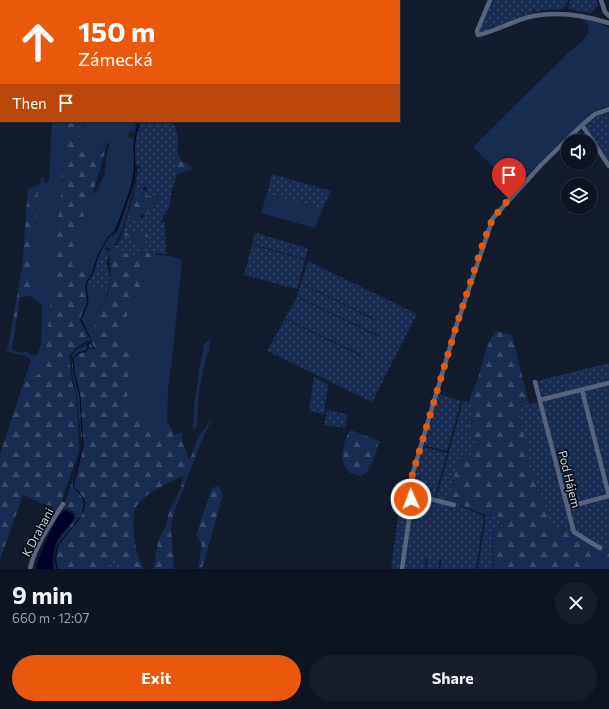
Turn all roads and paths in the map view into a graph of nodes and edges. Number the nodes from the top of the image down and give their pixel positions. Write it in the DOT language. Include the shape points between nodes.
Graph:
graph roads {
  1 [pos="490,0"];
  2 [pos="601,0"];
  3 [pos="608,14"];
  4 [pos="609,23"];
  5 [pos="609,109"];
  6 [pos="582,125"];
  7 [pos="609,166"];
  8 [pos="535,382"];
  9 [pos="609,383"];
  10 [pos="582,390"];
  11 [pos="540,400"];
  12 [pos="410,496"];
  13 [pos="609,496"];
  14 [pos="63,504"];
  15 [pos="454,505"];
  16 [pos="567,507"];
  17 [pos="600,548"];
  18 [pos="30,569"];
  19 [pos="402,569"];
  1 -- 4 [label="street" via="477,31 478,35 533,16 560,13 595,18"];
  2 -- 3 [label="street"];
  5 -- 6 [label="street" via="595,114"];
  6 -- 7 [label="street"];
  6 -- 12 [label="street" via="493,218 456,327 408,493"];
  8 -- 11 [label="street, Pod Hájem"];
  9 -- 10 [label="street"];
  10 -- 11 [label="street"];
  10 -- 13 [label="street"];
  11 -- 16 [label="street, Pod Hájem"];
  12 -- 15 [label="street"];
  12 -- 19 [label="street"];
  13 -- 16 [label="street"];
  14 -- 18 [label="street, K Drahani" via="46,531"];
  16 -- 17 [label="street, Pod Hájem" via="574,532"];
}
